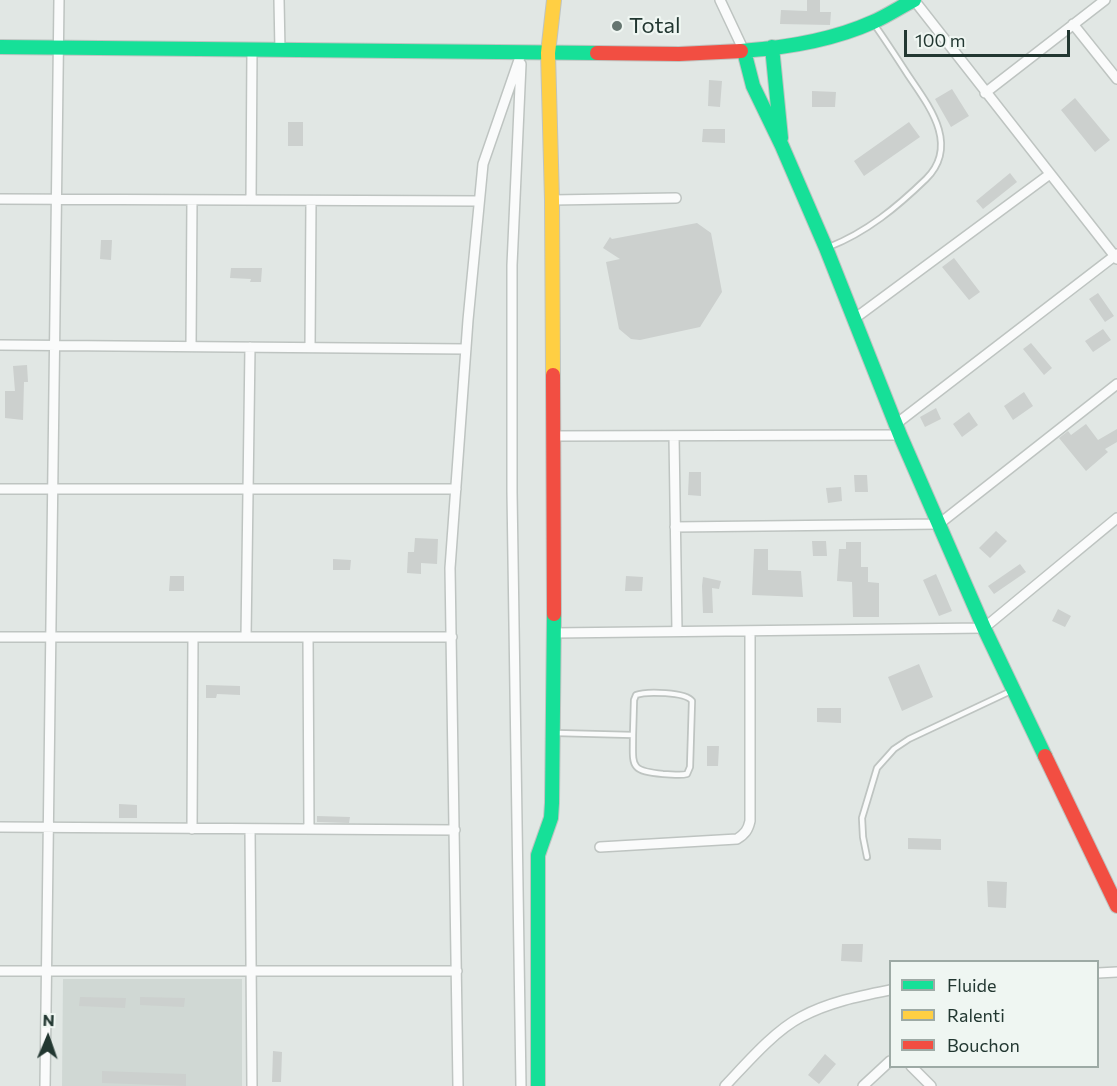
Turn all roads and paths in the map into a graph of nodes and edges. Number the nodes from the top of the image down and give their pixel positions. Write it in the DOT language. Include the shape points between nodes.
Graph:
graph roads {
  1 [pos="59,0"];
  2 [pos="279,0"];
  3 [pos="554,0"];
  4 [pos="720,0"];
  5 [pos="914,0"];
  6 [pos="1105,0"];
  7 [pos="873,22"];
  8 [pos="1073,24"];
  9 [pos="772,46"];
  10 [pos="0,47"];
  11 [pos="59,48"];
  12 [pos="252,50"];
  13 [pos="280,50"];
  14 [pos="744,51"];
  15 [pos="548,53"];
  16 [pos="520,55"];
  17 [pos="1117,79"];
  18 [pos="985,93"];
  19 [pos="782,146"];
  20 [pos="1050,174"];
  21 [pos="676,198"];
  22 [pos="0,199"];
  23 [pos="57,200"];
  24 [pos="192,200"];
  25 [pos="250,200"];
  26 [pos="552,200"];
  27 [pos="310,201"];
  28 [pos="479,201"];
  29 [pos="826,248"];
  30 [pos="1116,256"];
  31 [pos="854,319"];
  32 [pos="0,345"];
  33 [pos="55,345"];
  34 [pos="190,346"];
  35 [pos="250,347"];
  36 [pos="310,348"];
  37 [pos="466,349"];
  38 [pos="1117,384"];
  39 [pos="898,429"];
  40 [pos="552,436"];
  41 [pos="674,436"];
  42 [pos="0,489"];
  43 [pos="53,489"];
  44 [pos="249,489"];
  45 [pos="456,489"];
  46 [pos="1117,518"];
  47 [pos="939,524"];
  48 [pos="675,527"];
  49 [pos="984,628"];
  50 [pos="750,631"];
  51 [pos="677,632"];
  52 [pos="554,633"];
  53 [pos="0,637"];
  54 [pos="51,637"];
  55 [pos="193,637"];
  56 [pos="246,637"];
  57 [pos="308,637"];
  58 [pos="453,637"];
  59 [pos="1013,690"];
  60 [pos="553,733"];
  61 [pos="633,735"];
  62 [pos="0,827"];
  63 [pos="48,828"];
  64 [pos="192,829"];
  65 [pos="250,829"];
  66 [pos="309,829"];
  67 [pos="456,830"];
  68 [pos="600,847"];
  69 [pos="867,857"];
  70 [pos="1117,906"];
  71 [pos="0,971"];
  72 [pos="46,971"];
  73 [pos="251,971"];
  74 [pos="457,971"];
  75 [pos="1117,972"];
  76 [pos="1099,973"];
  77 [pos="889,990"];
  78 [pos="889,1063"];
  79 [pos="913,1068"];
  80 [pos="45,1086"];
  81 [pos="252,1086"];
  82 [pos="458,1086"];
  83 [pos="521,1086"];
  84 [pos="538,1086"];
  85 [pos="725,1086"];
  86 [pos="863,1086"];
  87 [pos="931,1086"];
  1 -- 11 [label="street"];
  2 -- 13 [label="street"];
  3 -- 15 [label="street"];
  4 -- 14 [label="street"];
  5 -- 7 [label="street"];
  5 -- 18 [label="street"];
  6 -- 8 [label="street"];
  7 -- 9 [label="street" via="841,34"];
  7 -- 29 [label="lane" via="937,119 939,160 934,172 871,226"];
  8 -- 17 [label="street"];
  8 -- 18 [label="street"];
  9 -- 14 [label="street"];
  9 -- 19 [label="street"];
  10 -- 11 [label="street"];
  11 -- 12 [label="street"];
  11 -- 23 [label="street"];
  12 -- 13 [label="street"];
  12 -- 25 [label="street"];
  13 -- 16 [label="street"];
  14 -- 15 [label="street"];
  14 -- 19 [label="street" via="753,86"];
  15 -- 16 [label="street"];
  15 -- 26 [label="street"];
  16 -- 28 [label="street" via="483,164"];
  16 -- 83 [label="street" via="512,265 512,492"];
  18 -- 20 [label="street"];
  19 -- 29 [label="street"];
  20 -- 30 [label="street"];
  20 -- 31 [label="street"];
  21 -- 26 [label="street"];
  22 -- 23 [label="street"];
  23 -- 24 [label="street"];
  23 -- 33 [label="street"];
  24 -- 25 [label="street"];
  24 -- 34 [label="street"];
  25 -- 27 [label="street"];
  26 -- 40 [label="street"];
  27 -- 28 [label="street"];
  27 -- 36 [label="street"];
  28 -- 37 [label="street"];
  29 -- 31 [label="street"];
  30 -- 39 [label="street"];
  31 -- 39 [label="street"];
  32 -- 33 [label="street"];
  33 -- 34 [label="street"];
  33 -- 43 [label="street"];
  34 -- 35 [label="street"];
  35 -- 36 [label="street"];
  35 -- 44 [label="street"];
  36 -- 37 [label="street"];
  37 -- 45 [label="street"];
  38 -- 47 [label="street"];
  39 -- 41 [label="street"];
  39 -- 47 [label="street"];
  40 -- 41 [label="street"];
  40 -- 52 [label="street"];
  41 -- 48 [label="street"];
  42 -- 43 [label="street"];
  43 -- 44 [label="street"];
  43 -- 54 [label="street"];
  44 -- 45 [label="street"];
  44 -- 56 [label="street"];
  45 -- 58 [label="street" via="450,568"];
  46 -- 49 [label="street"];
  47 -- 48 [label="street"];
  47 -- 49 [label="street"];
  48 -- 51 [label="street"];
  49 -- 50 [label="street"];
  49 -- 59 [label="street"];
  50 -- 51 [label="street"];
  50 -- 68 [label="street" via="748,829 737,839"];
  51 -- 52 [label="street"];
  52 -- 60 [label="street"];
  53 -- 54 [label="street"];
  54 -- 55 [label="street"];
  54 -- 63 [label="street"];
  55 -- 56 [label="street"];
  55 -- 64 [label="street"];
  56 -- 57 [label="street"];
  57 -- 58 [label="street"];
  57 -- 66 [label="street"];
  58 -- 67 [label="street"];
  59 -- 69 [label="lane" via="909,739 877,768 862,818"];
  59 -- 70 [label="street"];
  60 -- 61 [label="lane"];
  60 -- 84 [label="street" via="551,818 538,855"];
  61 -- 61 [label="lane" via="633,760 637,768 644,772 687,774 692,700 685,695 636,695"];
  62 -- 63 [label="street"];
  63 -- 64 [label="street"];
  63 -- 72 [label="street"];
  64 -- 65 [label="street"];
  65 -- 66 [label="street"];
  65 -- 73 [label="street"];
  66 -- 67 [label="street"];
  67 -- 74 [label="street"];
  71 -- 72 [label="street"];
  72 -- 73 [label="street"];
  72 -- 80 [label="street"];
  73 -- 74 [label="street"];
  73 -- 81 [label="street"];
  74 -- 82 [label="street"];
  75 -- 76 [label="street"];
  77 -- 85 [label="street" via="841,1000 800,1017"];
  78 -- 86 [label="street"];
  79 -- 87 [label="street"];
}
